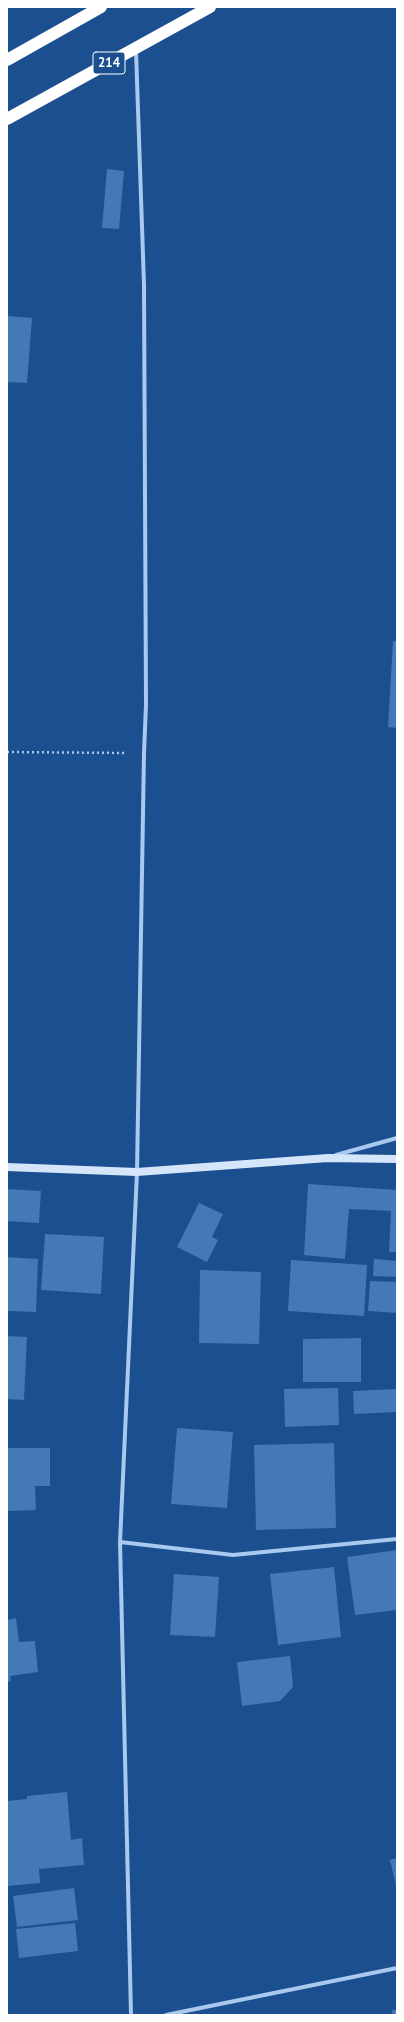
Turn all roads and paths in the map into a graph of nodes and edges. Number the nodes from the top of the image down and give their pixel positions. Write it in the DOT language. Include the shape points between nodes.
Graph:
graph roads {
  1 [pos="101,7"];
  2 [pos="210,7"];
  3 [pos="136,49"];
  4 [pos="7,60"];
  5 [pos="7,119"];
  6 [pos="7,752"];
  7 [pos="144,753"];
  8 [pos="397,1138"];
  9 [pos="328,1158"];
  10 [pos="397,1159"];
  11 [pos="7,1167"];
  12 [pos="137,1172"];
  13 [pos="397,1539"];
  14 [pos="120,1542"];
  15 [pos="397,1968"];
  16 [pos="131,2015"];
  17 [pos="166,2015"];
  1 -- 4 [label="highway"];
  2 -- 3 [label="highway, 214"];
  3 -- 5 [label="highway, 214"];
  3 -- 7 [label="street" via="144,285"];
  6 -- 7 [label="path"];
  7 -- 12 [label="street"];
  8 -- 9 [label="street"];
  9 -- 10 [label="street"];
  9 -- 12 [label="street"];
  11 -- 12 [label="street"];
  12 -- 14 [label="street"];
  13 -- 14 [label="street" via="233,1555"];
  14 -- 16 [label="street"];
  15 -- 17 [label="street"];
}
